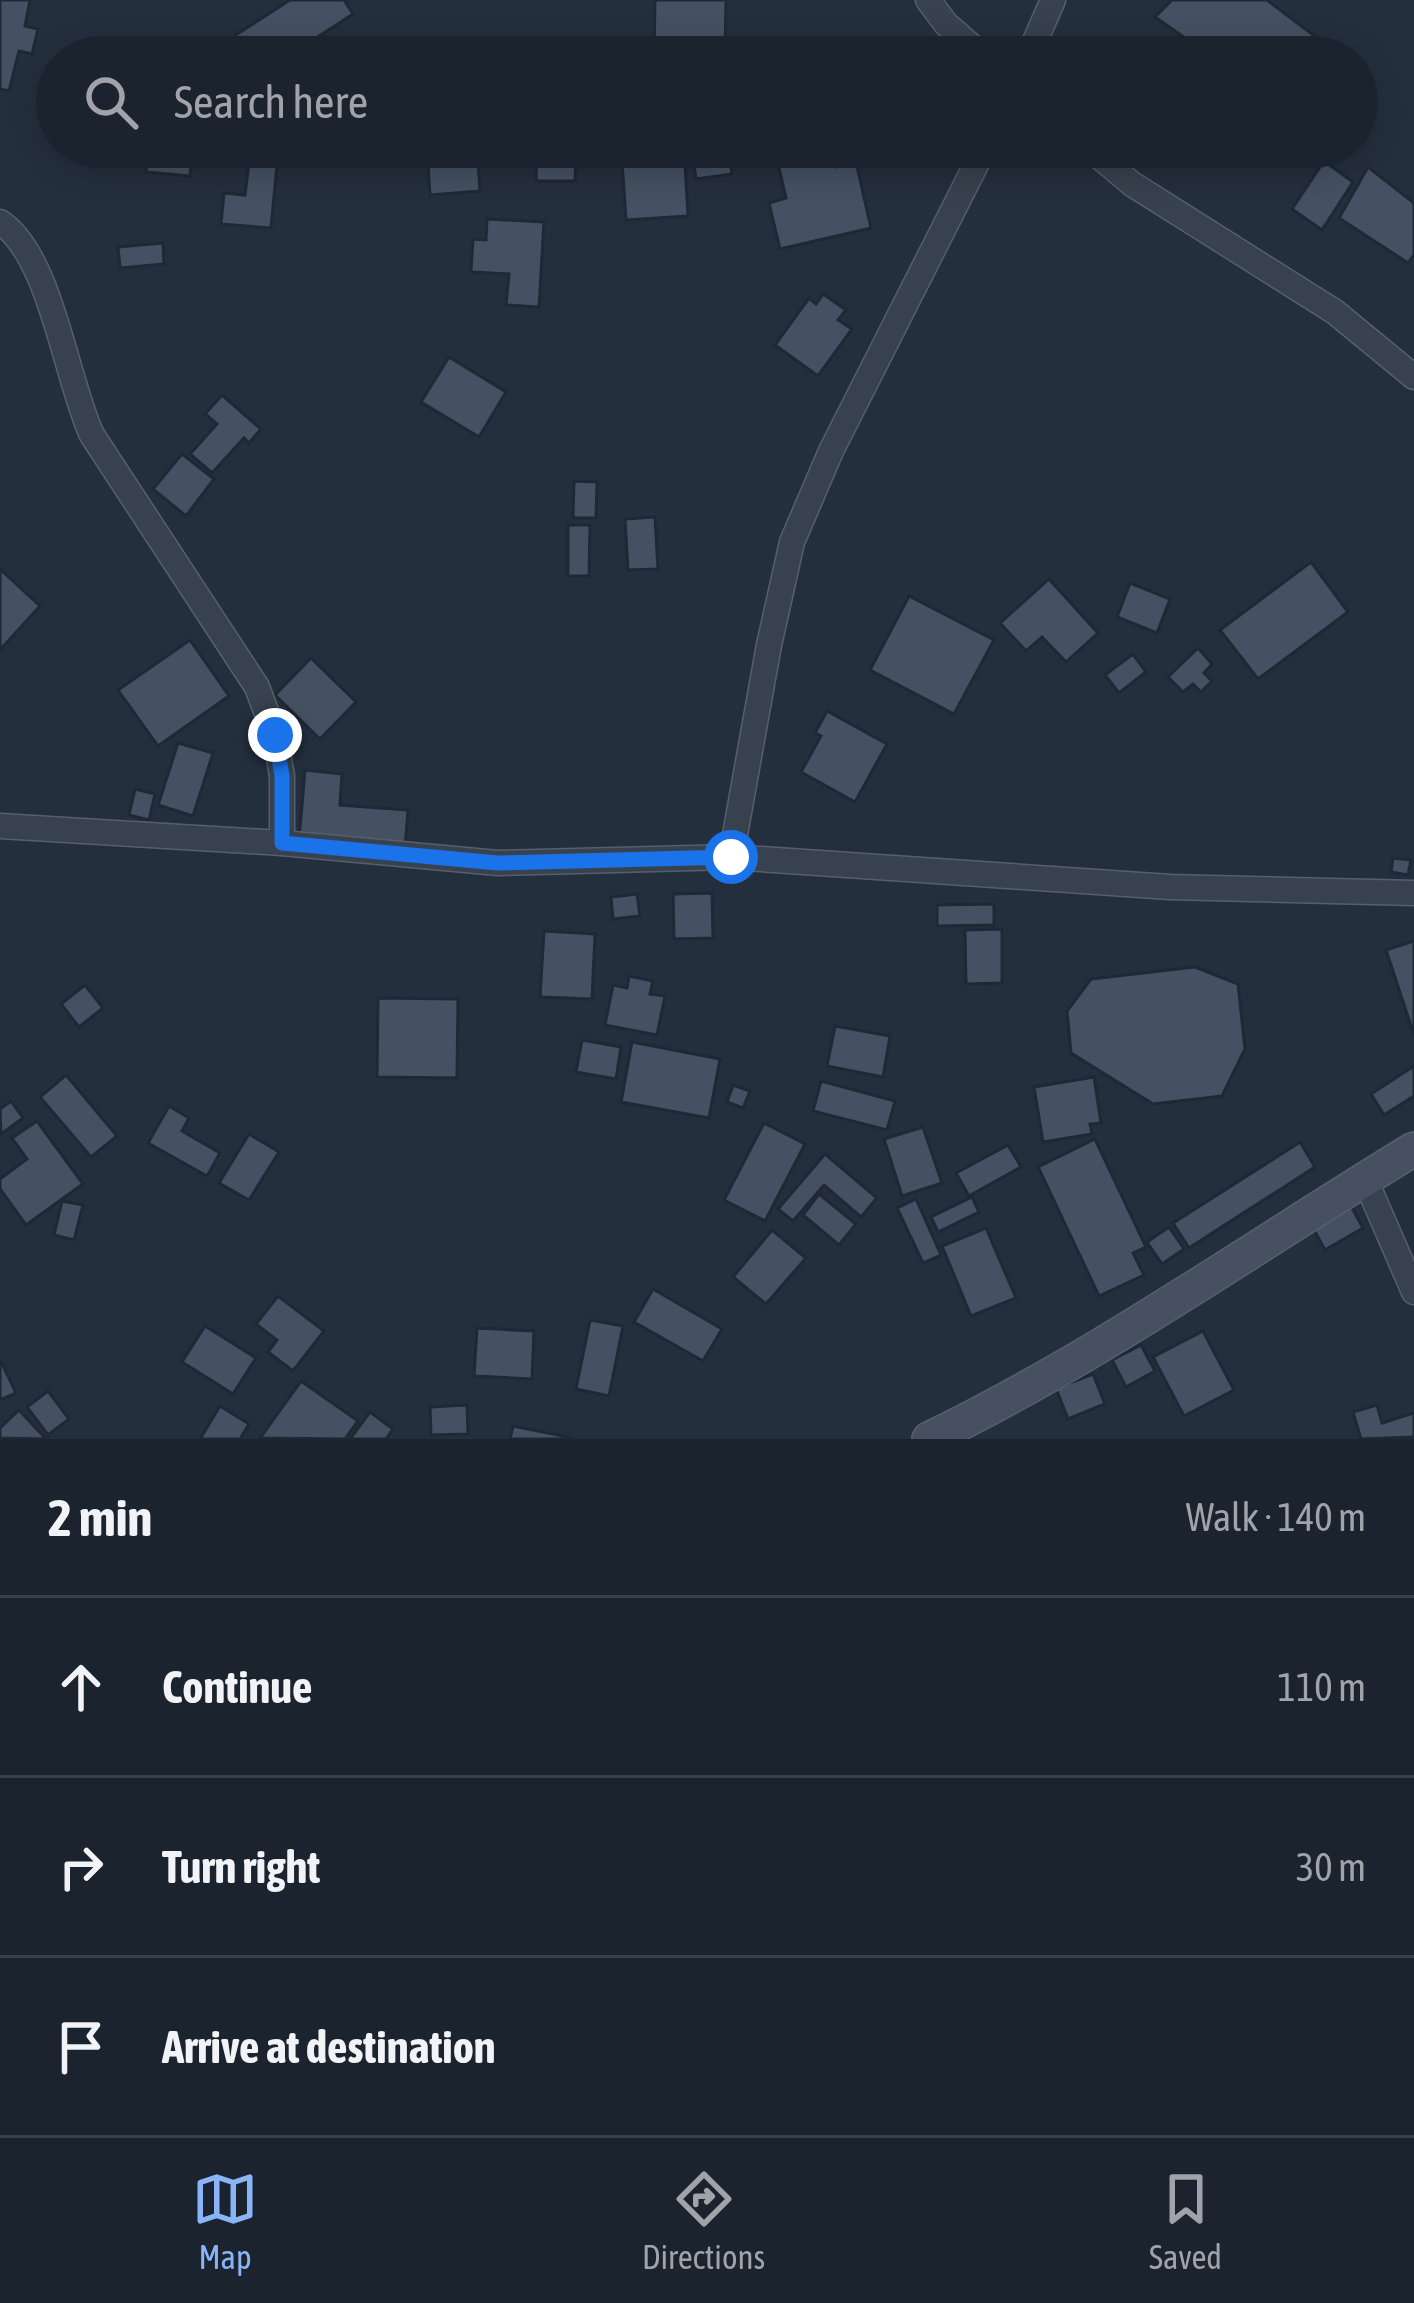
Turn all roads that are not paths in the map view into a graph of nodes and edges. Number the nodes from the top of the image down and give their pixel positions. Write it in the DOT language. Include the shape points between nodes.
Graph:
graph roads {
  1 [pos="928,0"];
  2 [pos="1053,0"];
  3 [pos="961,36"];
  4 [pos="1037,36"];
  5 [pos="974,168"];
  6 [pos="1113,168"];
  7 [pos="0,222"];
  8 [pos="1414,377"];
  9 [pos="0,826"];
  10 [pos="282,843"];
  11 [pos="731,857"];
  12 [pos="1414,893"];
  13 [pos="1414,1149"];
  14 [pos="1365,1179"];
  15 [pos="1414,1292"];
  16 [pos="928,1439"];
  1 -- 3 [label="street"];
  2 -- 4 [label="street"];
  5 -- 11 [label="street" via="792,542"];
  6 -- 8 [label="street" via="1335,312"];
  7 -- 10 [label="street" via="40,276 92,435 257,687 282,776"];
  9 -- 10 [label="street"];
  10 -- 11 [label="street" via="498,863"];
  11 -- 12 [label="street" via="1170,887"];
  13 -- 14 [label="main road"];
  14 -- 15 [label="street"];
  14 -- 16 [label="main road" via="1135,1325"];
}
